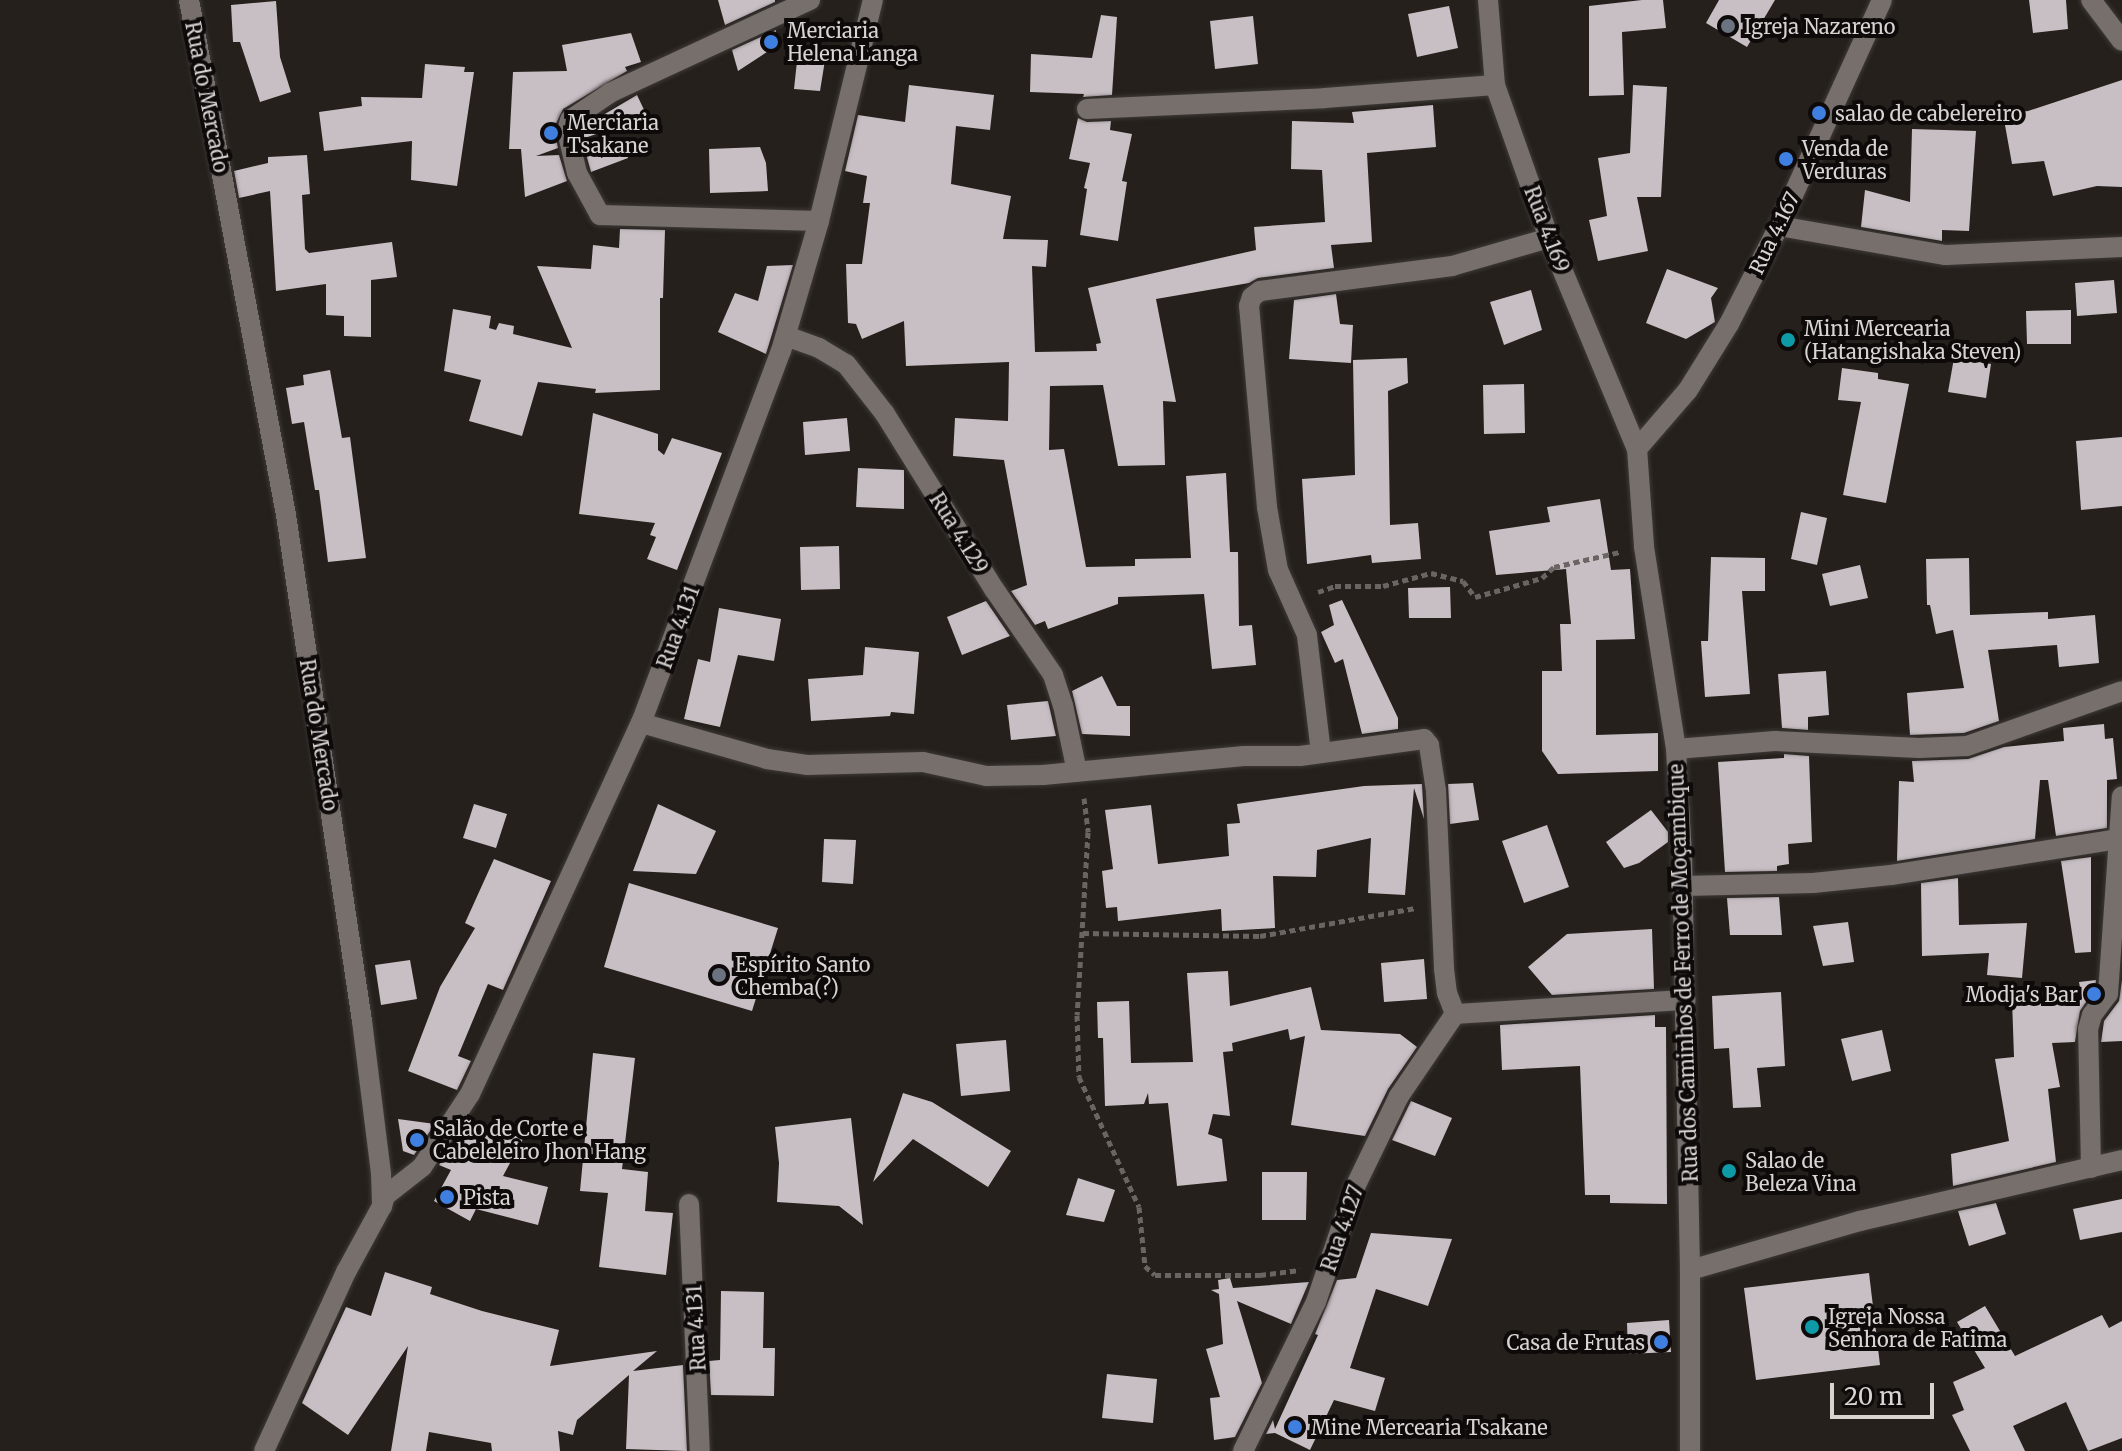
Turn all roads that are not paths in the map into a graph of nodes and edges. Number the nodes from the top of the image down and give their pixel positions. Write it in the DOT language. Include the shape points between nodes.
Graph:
graph roads {
  1 [pos="189,0"];
  2 [pos="810,0"];
  3 [pos="873,0"];
  4 [pos="1488,0"];
  5 [pos="1882,0"];
  6 [pos="2091,0"];
  7 [pos="2122,41"];
  8 [pos="1495,85"];
  9 [pos="1087,109"];
  10 [pos="819,221"];
  11 [pos="1779,226"];
  12 [pos="1549,238"];
  13 [pos="2122,247"];
  14 [pos="786,336"];
  15 [pos="1637,449"];
  16 [pos="2122,691"];
  17 [pos="2122,699"];
  18 [pos="641,723"];
  19 [pos="1676,749"];
  20 [pos="1321,753"];
  21 [pos="1077,772"];
  22 [pos="2122,796"];
  23 [pos="2119,839"];
  24 [pos="1684,886"];
  25 [pos="1686,1000"];
  26 [pos="2112,1001"];
  27 [pos="1455,1014"];
  28 [pos="2122,1160"];
  29 [pos="2091,1168"];
  30 [pos="689,1204"];
  31 [pos="382,1206"];
  32 [pos="1690,1270"];
  33 [pos="264,1451"];
  34 [pos="700,1451"];
  35 [pos="1243,1451"];
  36 [pos="1690,1451"];
  1 -- 31 [label="street, Rua do Mercado" via="286,515 362,1021"];
  2 -- 10 [label="street" via="610,93 570,120 567,131 577,173 600,215"];
  3 -- 10 [label="street, Rua 4.131"];
  4 -- 8 [label="street, Rua 4.169"];
  5 -- 11 [label="street, Rua 4.167"];
  6 -- 7 [label="street"];
  8 -- 9 [label="street"];
  8 -- 12 [label="street, Rua 4.169"];
  10 -- 14 [label="street, Rua 4.131"];
  11 -- 13 [label="street" via="1946,255"];
  11 -- 15 [label="street, Rua 4.167" via="1688,390"];
  12 -- 15 [label="street, Rua 4.169"];
  12 -- 20 [label="street" via="1452,266 1260,291 1252,297 1267,507 1278,570 1307,635"];
  14 -- 18 [label="street, Rua 4.131"];
  14 -- 21 [label="street, Rua 4.129" via="846,364 885,414 1053,675"];
  15 -- 19 [label="street, Rua dos Caminhos de Ferro de Moçambique" via="1644,546"];
  16 -- 17 [label="street"];
  16 -- 19 [label="street" via="1957,747 1775,741"];
  18 -- 21 [label="street" via="807,765 923,762 986,776"];
  18 -- 31 [label="street, Rua 4.131" via="470,1094 422,1167 385,1196"];
  19 -- 24 [label="street, Rua dos Caminhos de Ferro de Moçambique"];
  20 -- 21 [label="street"];
  20 -- 27 [label="street" via="1416,738 1429,745 1440,826 1447,993"];
  22 -- 23 [label="street"];
  23 -- 24 [label="street" via="1891,875"];
  23 -- 26 [label="street" via="2108,994"];
  24 -- 25 [label="street, Rua dos Caminhos de Ferro de Moçambique"];
  25 -- 27 [label="street"];
  25 -- 32 [label="street, Rua dos Caminhos de Ferro de Moçambique"];
  26 -- 29 [label="street" via="2092,1015 2088,1029"];
  27 -- 35 [label="street, Rua 4.127" via="1399,1096 1355,1187 1316,1302"];
  28 -- 29 [label="street"];
  29 -- 32 [label="street" via="1860,1221"];
  30 -- 34 [label="street, Rua 4.131"];
  31 -- 33 [label="street"];
  32 -- 36 [label="street, Rua dos Caminhos de Ferro de Moçambique"];
}
